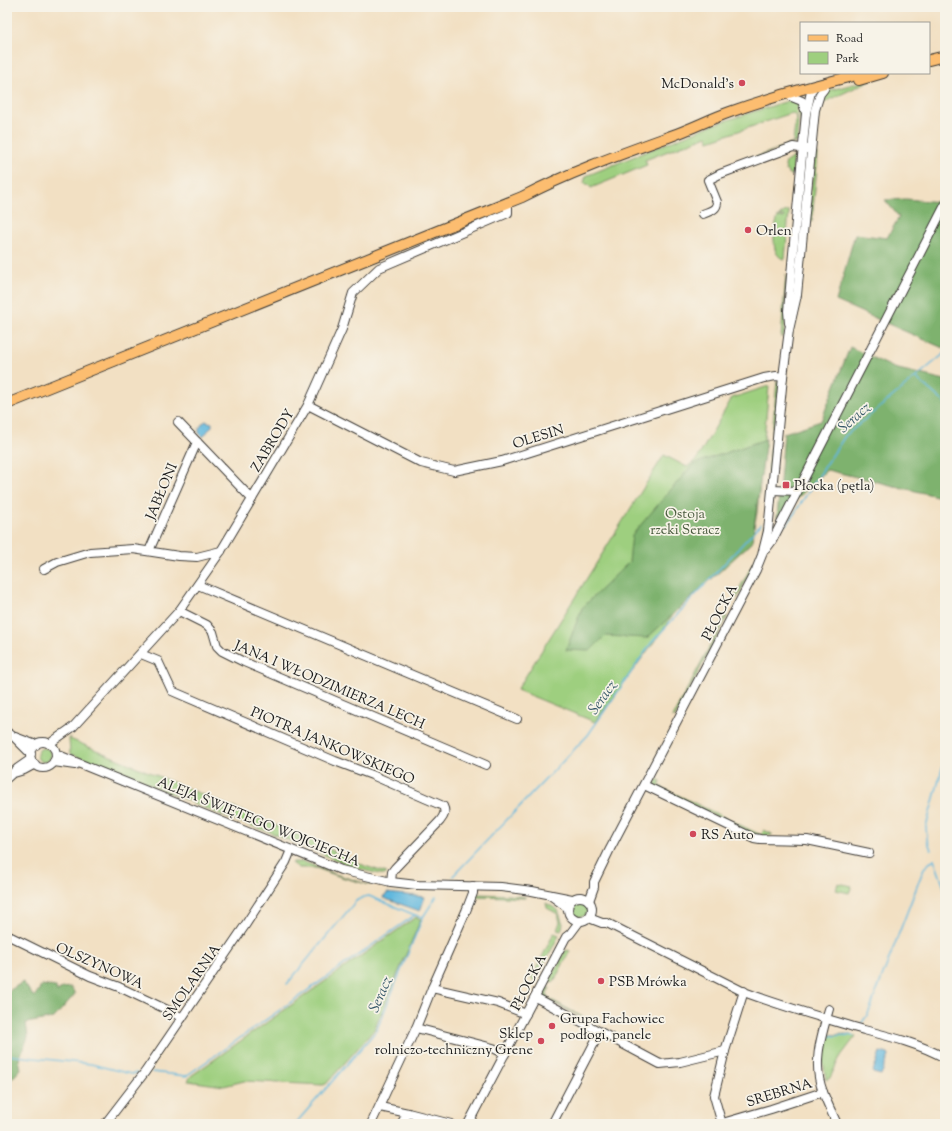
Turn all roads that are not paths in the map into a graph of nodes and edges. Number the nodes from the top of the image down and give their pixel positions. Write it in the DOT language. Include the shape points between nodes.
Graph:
graph roads {
  1 [pos="945,56"];
  2 [pos="930,60"];
  3 [pos="862,74"];
  4 [pos="879,74"];
  5 [pos="816,89"];
  6 [pos="792,97"];
  7 [pos="806,113"];
  8 [pos="707,122"];
  9 [pos="807,148"];
  10 [pos="508,202"];
  11 [pos="945,205"];
  12 [pos="802,206"];
  13 [pos="703,214"];
  14 [pos="800,262"];
  15 [pos="792,264"];
  16 [pos="789,330"];
  17 [pos="783,377"];
  18 [pos="7,404"];
  19 [pos="308,405"];
  20 [pos="178,422"];
  21 [pos="197,442"];
  22 [pos="772,490"];
  23 [pos="797,491"];
  24 [pos="252,499"];
  25 [pos="149,551"];
  26 [pos="221,551"];
  27 [pos="762,555"];
  28 [pos="44,569"];
  29 [pos="198,585"];
  30 [pos="179,611"];
  31 [pos="140,654"];
  32 [pos="517,719"];
  33 [pos="7,732"];
  34 [pos="14,737"];
  35 [pos="36,745"];
  36 [pos="53,752"];
  37 [pos="32,759"];
  38 [pos="486,765"];
  39 [pos="10,776"];
  40 [pos="644,784"];
  41 [pos="292,850"];
  42 [pos="869,853"];
  43 [pos="391,882"];
  44 [pos="594,882"];
  45 [pos="473,886"];
  46 [pos="550,896"];
  47 [pos="581,897"];
  48 [pos="572,899"];
  49 [pos="589,901"];
  50 [pos="568,908"];
  51 [pos="591,914"];
  52 [pos="570,917"];
  53 [pos="579,922"];
  54 [pos="7,935"];
  55 [pos="566,937"];
  56 [pos="432,988"];
  57 [pos="744,991"];
  58 [pos="535,997"];
  59 [pos="829,1010"];
  60 [pos="526,1014"];
  61 [pos="182,1018"];
  62 [pos="826,1019"];
  63 [pos="416,1028"];
  64 [pos="600,1032"];
  65 [pos="725,1051"];
  66 [pos="505,1054"];
  67 [pos="945,1058"];
  68 [pos="822,1092"];
  69 [pos="380,1107"];
  70 [pos="408,1112"];
  71 [pos="105,1124"];
  72 [pos="372,1124"];
  73 [pos="401,1124"];
  74 [pos="451,1124"];
  75 [pos="468,1124"];
  76 [pos="552,1124"];
  77 [pos="721,1124"];
  78 [pos="837,1124"];
  1 -- 2 [label="main road"];
  3 -- 5 [label="main road"];
  4 -- 5 [label="main road"];
  5 -- 6 [label="main road"];
  5 -- 7 [label="street, PŁOCKA"];
  5 -- 8 [label="main road" via="755,103"];
  5 -- 9 [label="street, PŁOCKA" via="820,94"];
  6 -- 7 [label="street" via="802,102"];
  6 -- 8 [label="main road"];
  7 -- 9 [label="street, PŁOCKA"];
  8 -- 10 [label="main road" via="577,177"];
  9 -- 12 [label="street, PŁOCKA"];
  9 -- 13 [label="street" via="793,147 708,180 717,205"];
  10 -- 18 [label="main road"];
  10 -- 19 [label="street, ZABRODY" via="508,213 380,268 353,293 342,329"];
  11 -- 23 [label="street"];
  12 -- 14 [label="street, PŁOCKA"];
  12 -- 15 [label="street, PŁOCKA"];
  14 -- 15 [label="street"];
  14 -- 16 [label="street, PŁOCKA" via="797,295"];
  15 -- 16 [label="street, PŁOCKA"];
  16 -- 17 [label="street, PŁOCKA"];
  17 -- 19 [label="street, OLESIN" via="764,378 502,461 454,471 422,464"];
  17 -- 22 [label="street, PŁOCKA"];
  19 -- 24 [label="street, ZABRODY"];
  20 -- 21 [label="street"];
  21 -- 24 [label="street"];
  21 -- 25 [label="street, JABŁONI"];
  22 -- 23 [label="street"];
  22 -- 27 [label="street, PŁOCKA" via="768,531"];
  23 -- 27 [label="street" via="772,541"];
  24 -- 26 [label="street, ZABRODY"];
  25 -- 26 [label="street" via="179,556 197,556"];
  25 -- 28 [label="street" via="133,549 90,552 57,562"];
  26 -- 29 [label="street, ZABRODY"];
  27 -- 40 [label="street, PŁOCKA"];
  29 -- 30 [label="street, ZABRODY"];
  29 -- 32 [label="street"];
  30 -- 31 [label="street, ZABRODY"];
  30 -- 38 [label="street, JANA I WŁODZIMIERZA LECH" via="207,625 222,651"];
  31 -- 36 [label="street, ZABRODY"];
  31 -- 43 [label="street, PIOTRA JANKOWSKIEGO" via="158,661 172,691 443,806 445,810 440,821 395,868"];
  33 -- 34 [label="street"];
  34 -- 35 [label="street"];
  34 -- 37 [label="street"];
  35 -- 36 [label="street" via="42,743"];
  35 -- 37 [label="street"];
  36 -- 37 [label="street" via="49,767 38,767"];
  36 -- 41 [label="street, ALEJA ŚWIĘTEGO WOJCIECHA"];
  37 -- 39 [label="street" via="24,770"];
  40 -- 42 [label="street" via="754,838 807,840"];
  40 -- 44 [label="street, PŁOCKA"];
  41 -- 43 [label="street, ALEJA ŚWIĘTEGO WOJCIECHA" via="341,870"];
  41 -- 61 [label="street, SMOLARNIA" via="244,927"];
  43 -- 45 [label="street, ALEJA ŚWIĘTEGO WOJCIECHA"];
  44 -- 47 [label="street, PŁOCKA"];
  44 -- 49 [label="street, PŁOCKA"];
  45 -- 46 [label="street, ALEJA ŚWIĘTEGO WOJCIECHA" via="520,889"];
  45 -- 56 [label="street" via="466,911"];
  46 -- 48 [label="street, ALEJA ŚWIĘTEGO WOJCIECHA"];
  46 -- 50 [label="street, ALEJA ŚWIĘTEGO WOJCIECHA"];
  47 -- 48 [label="street"];
  47 -- 49 [label="street"];
  48 -- 50 [label="street"];
  49 -- 51 [label="street" via="592,905"];
  50 -- 52 [label="street"];
  51 -- 53 [label="street" via="585,921"];
  51 -- 57 [label="street" via="602,923 607,923"];
  52 -- 53 [label="street"];
  52 -- 55 [label="street, PŁOCKA"];
  53 -- 55 [label="street, PŁOCKA"];
  54 -- 61 [label="street, OLSZYNOWA"];
  55 -- 58 [label="street, PŁOCKA"];
  56 -- 60 [label="street" via="498,1003"];
  56 -- 63 [label="street"];
  57 -- 62 [label="street" via="767,1001"];
  57 -- 65 [label="street"];
  58 -- 60 [label="street, PŁOCKA"];
  58 -- 64 [label="street"];
  59 -- 62 [label="street"];
  60 -- 66 [label="street, PŁOCKA"];
  61 -- 71 [label="street, SMOLARNIA"];
  62 -- 67 [label="street" via="909,1042"];
  62 -- 68 [label="street" via="817,1055"];
  63 -- 66 [label="street" via="493,1048"];
  63 -- 69 [label="street"];
  64 -- 65 [label="street" via="660,1064"];
  64 -- 76 [label="street"];
  65 -- 77 [label="street" via="714,1096"];
  66 -- 75 [label="street, PŁOCKA"];
  68 -- 77 [label="street, SREBRNA"];
  68 -- 78 [label="street"];
  69 -- 70 [label="street"];
  69 -- 72 [label="street"];
  70 -- 73 [label="street"];
  70 -- 74 [label="street"];
}
